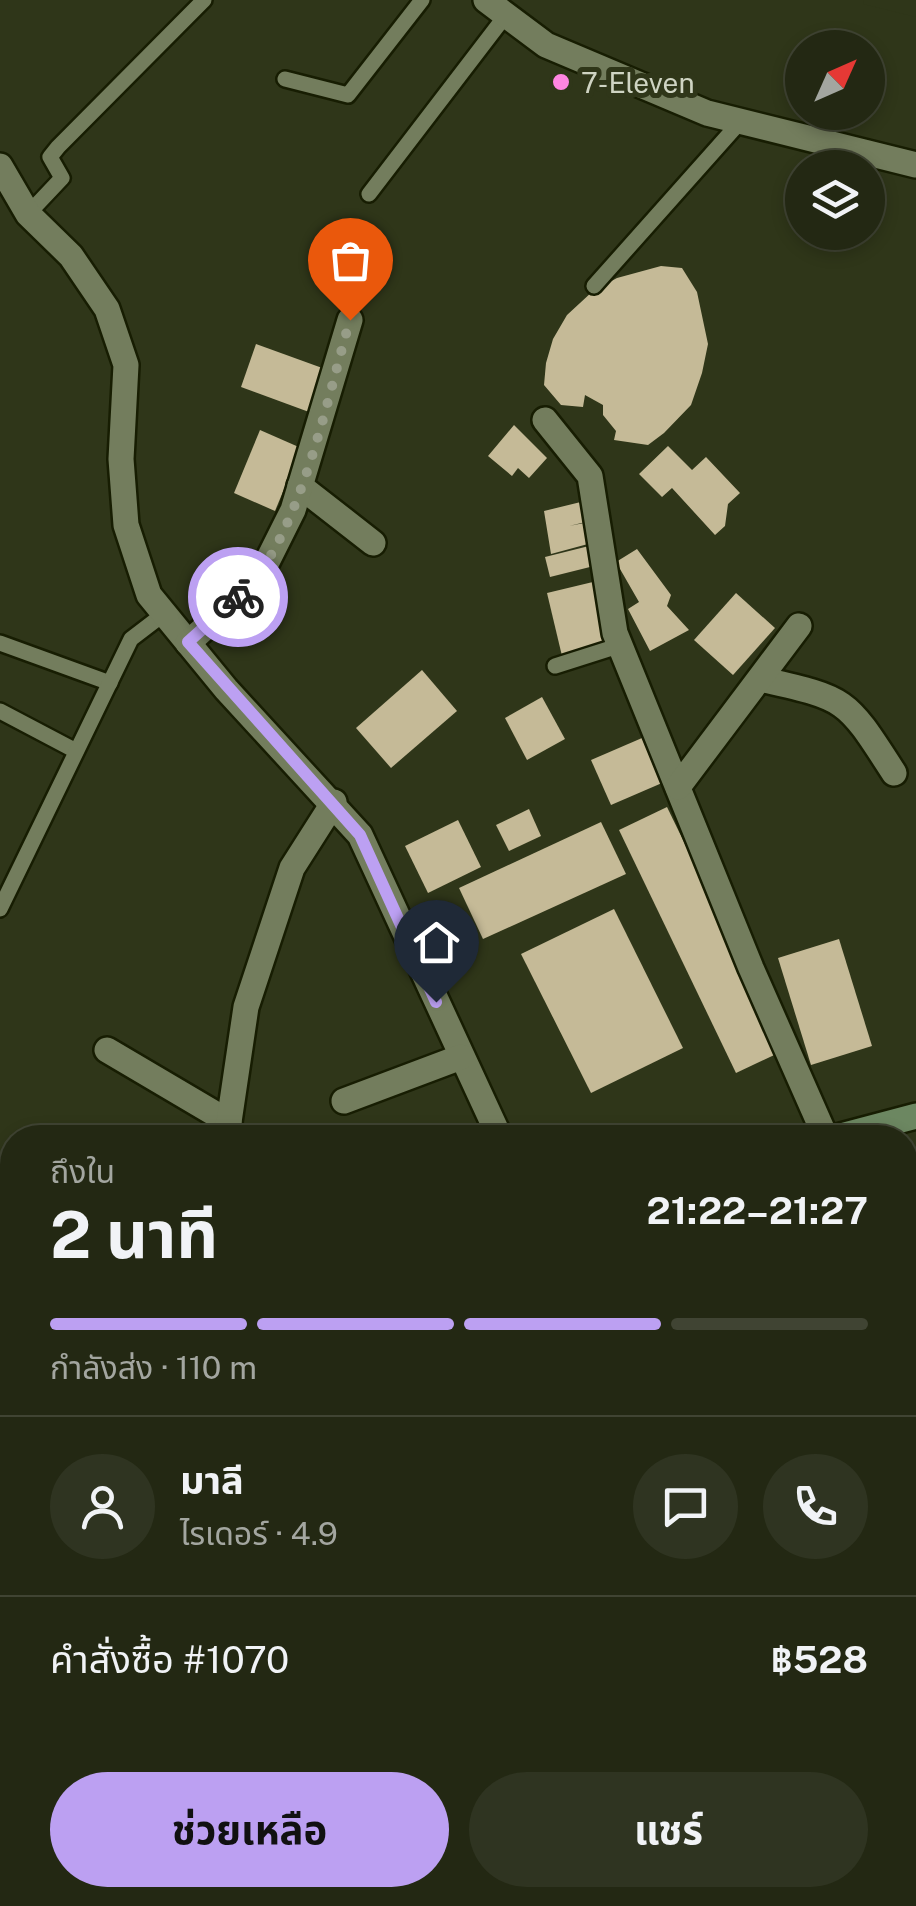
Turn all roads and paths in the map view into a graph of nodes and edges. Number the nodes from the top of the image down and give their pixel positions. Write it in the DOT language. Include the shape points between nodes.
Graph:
graph roads {
  1 [pos="204,0"];
  2 [pos="422,0"];
  3 [pos="496,8"];
  4 [pos="285,79"];
  5 [pos="740,122"];
  6 [pos="916,165"];
  7 [pos="0,166"];
  8 [pos="369,194"];
  9 [pos="28,214"];
  10 [pos="594,286"];
  11 [pos="350,320"];
  12 [pos="545,420"];
  13 [pos="300,486"];
  14 [pos="373,543"];
  15 [pos="165,613"];
  16 [pos="800,626"];
  17 [pos="188,642"];
  18 [pos="0,643"];
  19 [pos="620,646"];
  20 [pos="555,666"];
  21 [pos="760,680"];
  22 [pos="110,683"];
  23 [pos="0,711"];
  24 [pos="76,751"];
  25 [pos="894,772"];
  26 [pos="678,787"];
  27 [pos="334,802"];
  28 [pos="0,909"];
  29 [pos="107,1050"];
  30 [pos="461,1056"];
  31 [pos="344,1101"];
  32 [pos="916,1116"];
  33 [pos="218,1125"];
  34 [pos="226,1125"];
  35 [pos="494,1125"];
  36 [pos="824,1125"];
  37 [pos="881,1125"];
  1 -- 9 [label="lane" via="58,147 50,157 62,178"];
  2 -- 4 [label="lane" via="348,94"];
  3 -- 5 [label="street" via="546,45"];
  3 -- 8 [label="lane"];
  5 -- 6 [label="street"];
  5 -- 10 [label="lane"];
  7 -- 9 [label="street"];
  9 -- 15 [label="street" via="71,256 107,309 126,365 126,524 150,594"];
  11 -- 13 [label="street"];
  12 -- 19 [label="street" via="590,476"];
  13 -- 14 [label="street"];
  13 -- 17 [label="street" via="258,580"];
  15 -- 17 [label="street"];
  15 -- 22 [label="lane" via="131,639"];
  16 -- 21 [label="street"];
  17 -- 27 [label="street"];
  18 -- 22 [label="lane"];
  19 -- 20 [label="lane"];
  19 -- 26 [label="street"];
  21 -- 25 [label="street" via="822,693 854,710"];
  21 -- 26 [label="street"];
  22 -- 24 [label="lane"];
  23 -- 24 [label="lane"];
  24 -- 28 [label="lane"];
  26 -- 36 [label="street"];
  27 -- 30 [label="street" via="360,835"];
  27 -- 34 [label="street" via="292,868 246,1007"];
  29 -- 33 [label="street"];
  30 -- 31 [label="street"];
  30 -- 35 [label="street"];
  32 -- 37 [label="street"];
}
